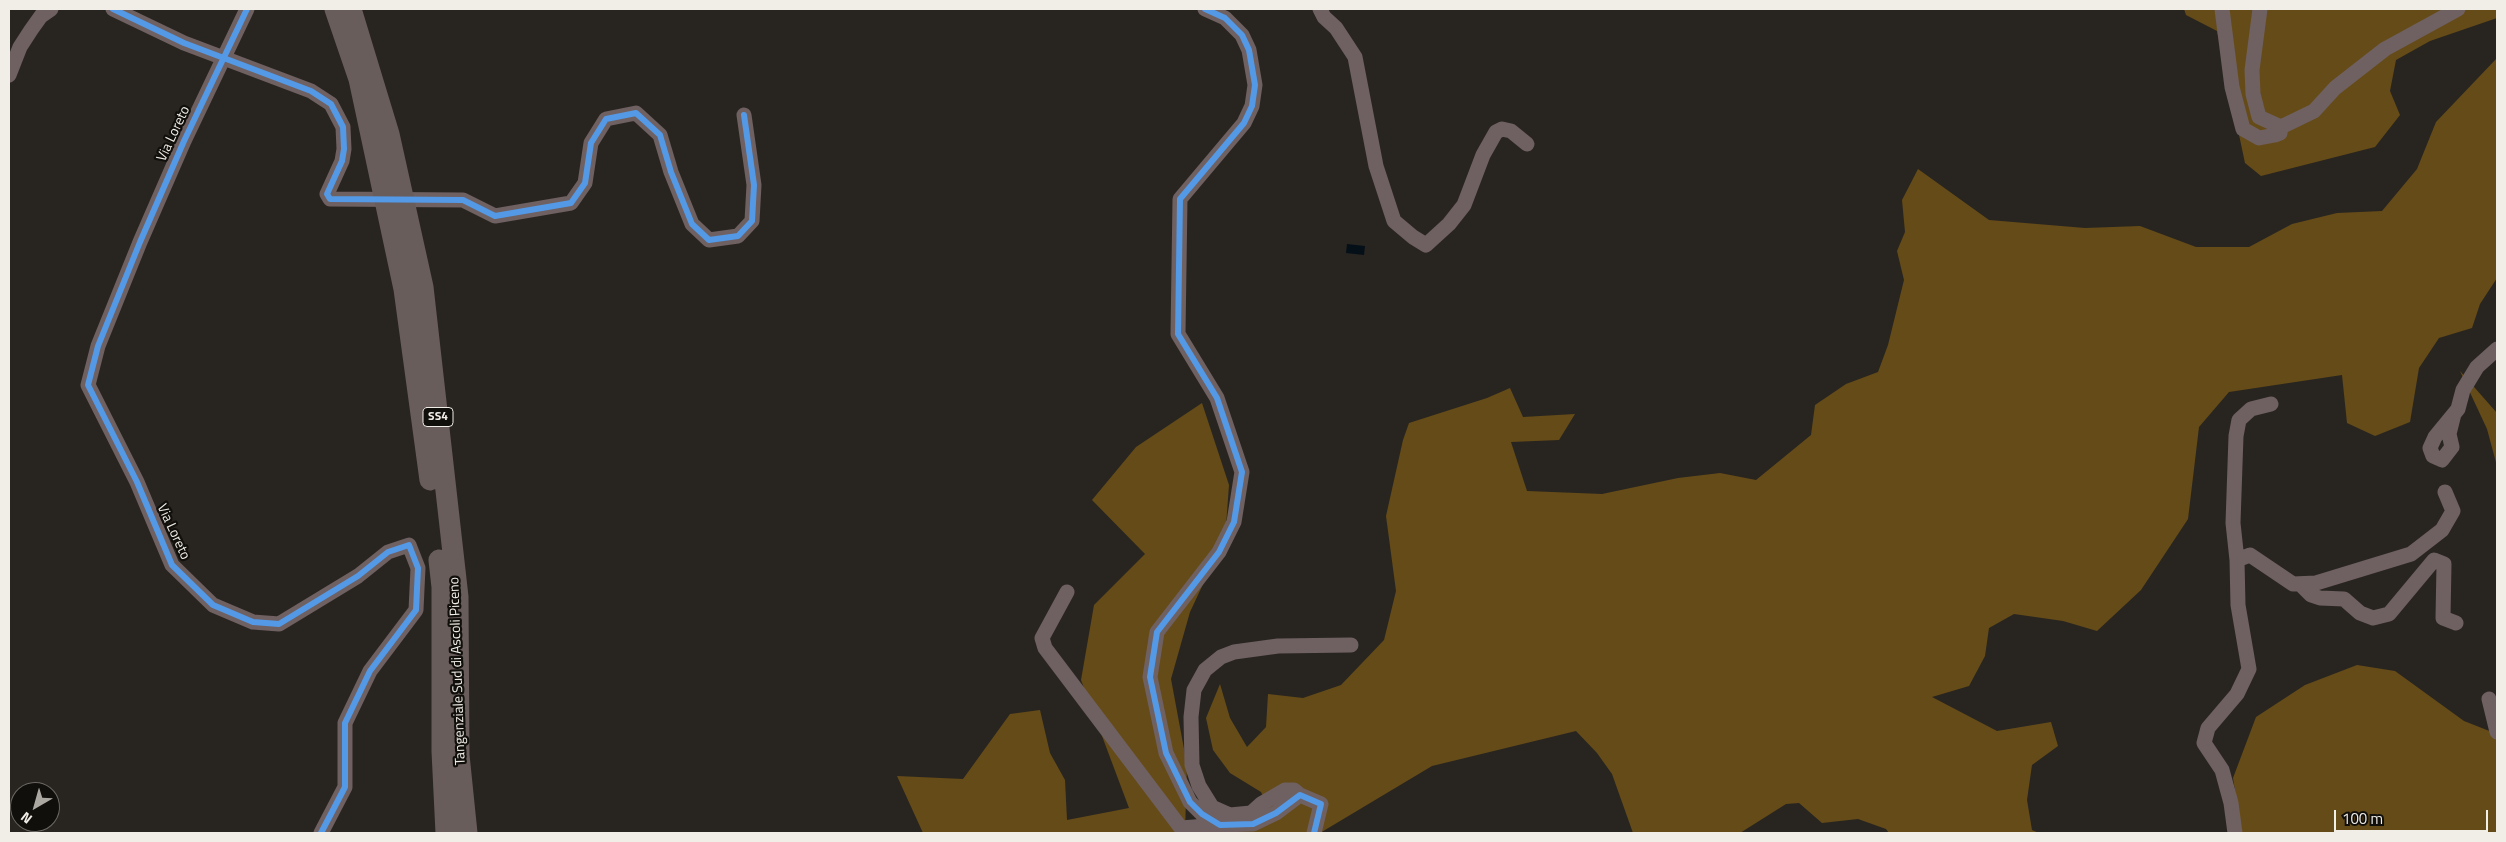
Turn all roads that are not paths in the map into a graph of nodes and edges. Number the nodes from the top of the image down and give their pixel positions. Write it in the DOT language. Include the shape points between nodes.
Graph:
graph roads {
  1 [pos="51,9"];
  2 [pos="113,9"];
  3 [pos="334,9"];
  4 [pos="352,9"];
  5 [pos="1205,9"];
  6 [pos="1320,9"];
  7 [pos="2222,9"];
  8 [pos="2260,9"];
  9 [pos="2458,9"];
  10 [pos="244,14"];
  11 [pos="14,45"];
  12 [pos="223,58"];
  13 [pos="9,75"];
  14 [pos="744,115"];
  15 [pos="2281,127"];
  16 [pos="1527,144"];
  17 [pos="2497,349"];
  18 [pos="2271,404"];
  19 [pos="2454,414"];
  20 [pos="2444,492"];
  21 [pos="2237,560"];
  22 [pos="2300,584"];
  23 [pos="1067,592"];
  24 [pos="2456,623"];
  25 [pos="1352,645"];
  26 [pos="2490,699"];
  27 [pos="2497,732"];
  28 [pos="1300,795"];
  29 [pos="1220,825"];
  30 [pos="321,833"];
  31 [pos="446,833"];
  32 [pos="467,833"];
  33 [pos="1314,833"];
  34 [pos="2235,833"];
  1 -- 11 [label="street"];
  2 -- 12 [label="street" via="184,44"];
  3 -- 31 [label="highway, Tangenziale Sud di Ascoli Piceno / SS4" via="359,79 372,134 404,288 422,415 442,587 442,750"];
  4 -- 32 [label="highway, Tangenziale Sud di Ascoli Piceno / SS4" via="390,134 423,287 458,597 459,755"];
  5 -- 29 [label="street" via="1225,18 1242,35 1249,50 1254,86 1252,106 1244,123 1180,199 1178,334 1217,398 1242,472 1234,522 1220,552 1157,632 1150,677 1166,753 1190,802"];
  6 -- 16 [label="street" via="1354,57 1376,166 1394,221 1413,237 1426,245 1449,224 1464,205 1483,155 1496,132 1502,129 1511,131"];
  7 -- 15 [label="street" via="2232,88 2244,129 2259,138 2280,133"];
  8 -- 15 [label="street" via="2252,70 2253,94 2259,117"];
  9 -- 15 [label="street" via="2384,49 2335,88 2314,111"];
  10 -- 12 [label="street, Via Loreto"];
  11 -- 13 [label="street"];
  12 -- 14 [label="street" via="311,91 331,104 340,117 344,135 342,161 327,194 332,200 463,200 495,216 571,202 585,183 591,143 606,119 636,113 660,135 692,224 709,240 738,236 752,222 754,185"];
  12 -- 30 [label="street, Via Loreto" via="140,242 98,346 88,385 172,565 212,605 253,622 280,624 358,576 388,552 409,545 418,568 416,610 370,671 345,723 345,787"];
  17 -- 19 [label="street" via="2477,367"];
  18 -- 21 [label="street" via="2251,409 2239,420 2233,523"];
  20 -- 22 [label="street" via="2453,511 2450,518 2442,530 2411,554 2316,583"];
  21 -- 22 [label="street" via="2250,555 2293,584"];
  21 -- 34 [label="street" via="2238,605 2249,669 2237,694 2208,728 2204,743 2222,770"];
  22 -- 24 [label="street" via="2311,595 2344,599 2373,618 2389,614 2434,560 2444,564 2443,618"];
  23 -- 29 [label="street" via="1042,638 1045,648 1181,828"];
  25 -- 28 [label="street" via="1278,646 1234,652 1221,656 1205,670 1194,690 1192,764 1199,786 1212,807 1230,815 1251,813 1285,790 1294,790"];
  26 -- 27 [label="street"];
  28 -- 29 [label="street" via="1276,813 1253,824"];
  28 -- 33 [label="street" via="1321,804"];
}
